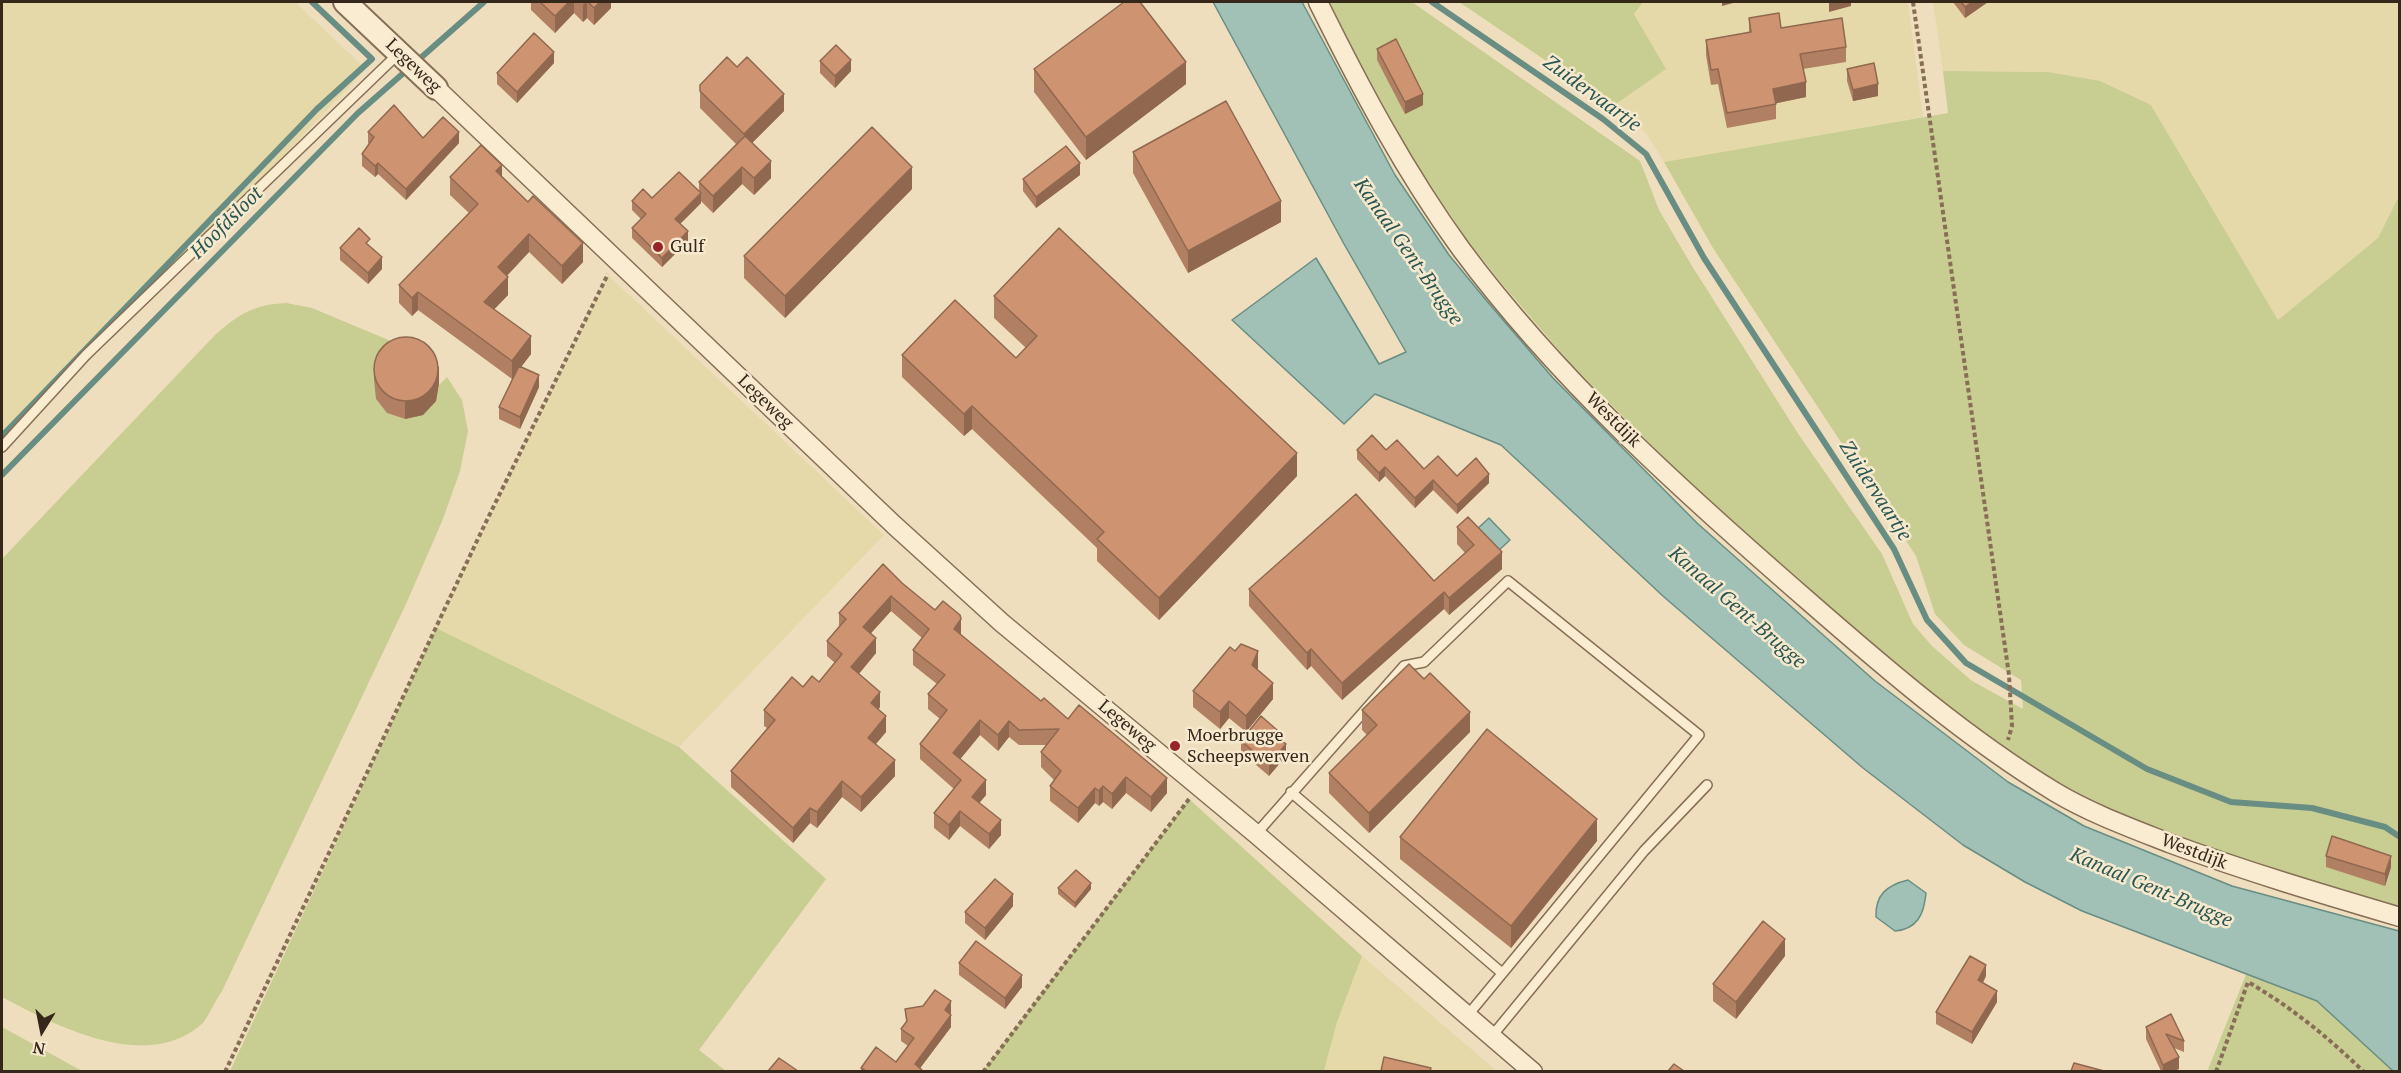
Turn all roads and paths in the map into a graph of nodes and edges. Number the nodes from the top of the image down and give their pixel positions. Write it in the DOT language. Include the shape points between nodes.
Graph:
graph roads {
  1 [pos="345,2"];
  2 [pos="1317,2"];
  3 [pos="1912,2"];
  4 [pos="399,53"];
  5 [pos="436,88"];
  6 [pos="615,260"];
  7 [pos="2,447"];
  8 [pos="2003,756"];
  9 [pos="1707,785"];
  10 [pos="1199,786"];
  11 [pos="1291,792"];
  12 [pos="1256,834"];
  13 [pos="2400,917"];
  14 [pos="1503,973"];
  15 [pos="1468,1016"];
  16 [pos="1492,1036"];
  17 [pos="1527,1069"];
  18 [pos="225,1071"];
  19 [pos="983,1071"];
  20 [pos="2216,1071"];
  21 [pos="2364,1071"];
  1 -- 4 [label="street, Legeweg"];
  2 -- 8 [label="street, Westdijk" via="1420,188 1462,249 1564,370 1708,514 1887,669"];
  3 -- 8 [label="path" via="2009,675 2012,726"];
  4 -- 5 [label="street, Legeweg"];
  4 -- 7 [label="lane" via="86,355"];
  5 -- 6 [label="street, Legeweg"];
  6 -- 10 [label="street, Legeweg" via="994,616"];
  6 -- 18 [label="path"];
  8 -- 13 [label="street, Westdijk" via="2056,792 2140,832 2238,869"];
  9 -- 16 [label="lane" via="1644,851"];
  10 -- 12 [label="street, Legeweg"];
  10 -- 19 [label="path"];
  11 -- 12 [label="lane"];
  11 -- 14 [label="lane"];
  11 -- 14 [label="lane" via="1404,666 1424,663 1508,581 1699,735"];
  12 -- 15 [label="street, Legeweg"];
  14 -- 15 [label="lane"];
  15 -- 16 [label="street, Legeweg"];
  16 -- 17 [label="street, Legeweg"];
  20 -- 21 [label="path" via="2248,982 2282,1002"];
}
